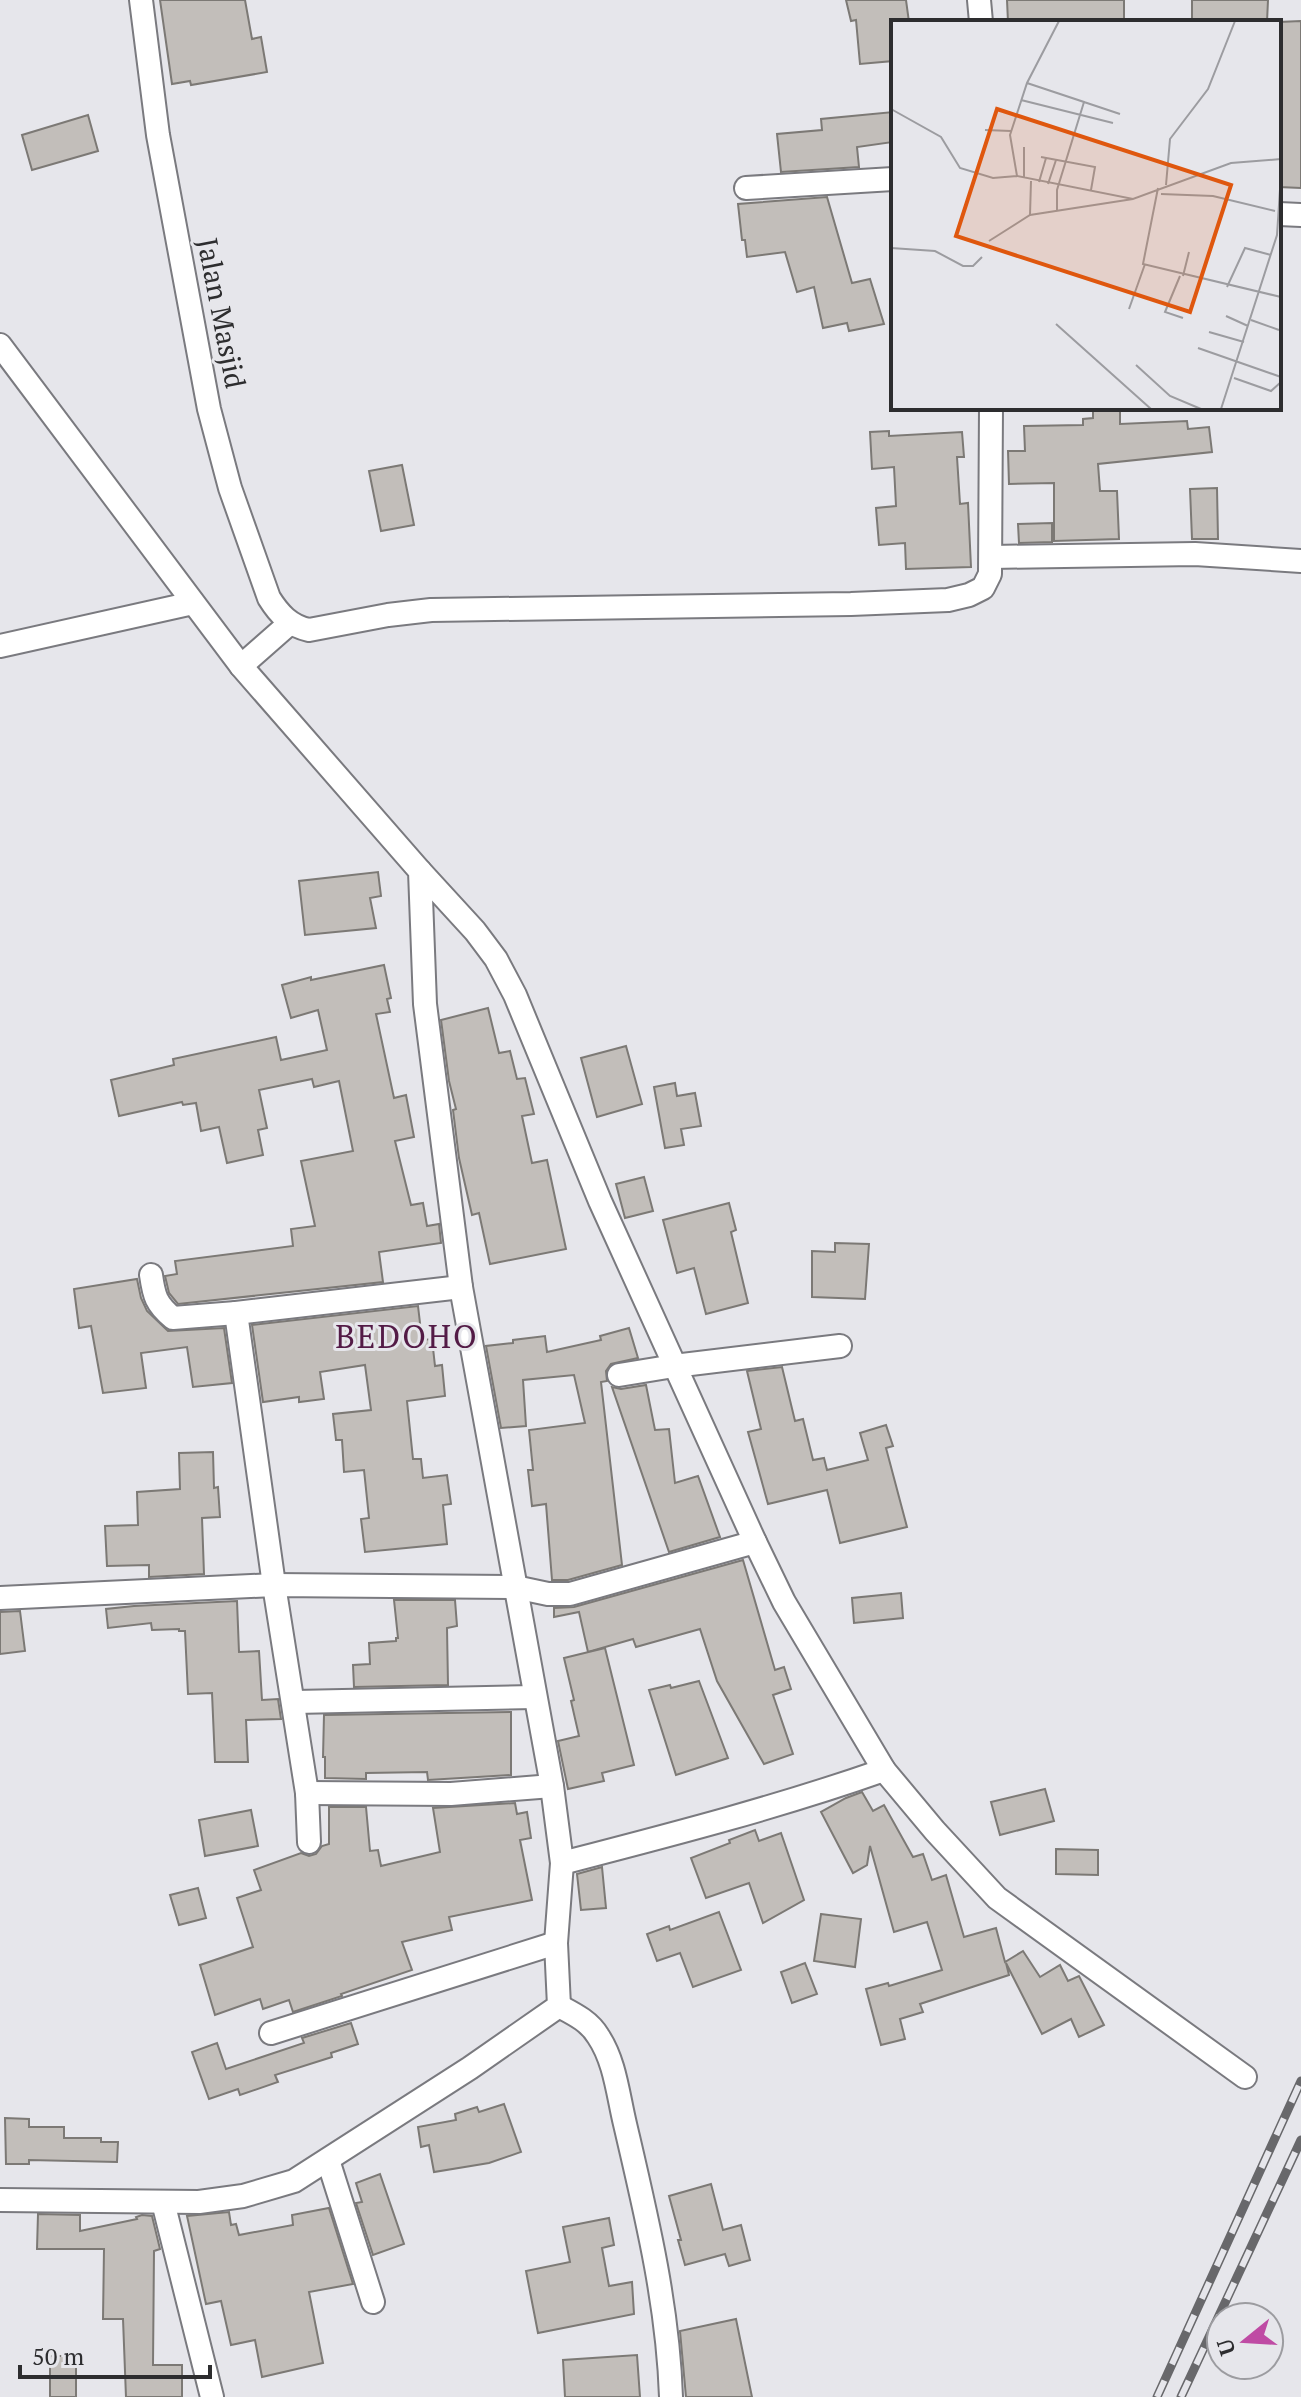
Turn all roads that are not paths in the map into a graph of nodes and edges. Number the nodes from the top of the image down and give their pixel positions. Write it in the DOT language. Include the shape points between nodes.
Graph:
graph roads {
  1 [pos="141,0"];
  2 [pos="979,0"];
  3 [pos="981,20"];
  4 [pos="891,179"];
  5 [pos="746,188"];
  6 [pos="1281,214"];
  7 [pos="1301,215"];
  8 [pos="0,345"];
  9 [pos="991,410"];
  10 [pos="992,557"];
  11 [pos="1301,561"];
  12 [pos="193,603"];
  13 [pos="290,623"];
  14 [pos="0,646"];
  15 [pos="253,656"];
  16 [pos="420,871"];
  17 [pos="151,1275"];
  18 [pos="461,1287"];
  19 [pos="236,1313"];
  20 [pos="840,1346"];
  21 [pos="674,1366"];
  22 [pos="619,1375"];
  23 [pos="755,1542"];
  24 [pos="274,1585"];
  25 [pos="515,1587"];
  26 [pos="0,1598"];
  27 [pos="534,1697"];
  28 [pos="295,1702"];
  29 [pos="884,1770"];
  30 [pos="552,1786"];
  31 [pos="307,1793"];
  32 [pos="309,1842"];
  33 [pos="562,1863"];
  34 [pos="556,1943"];
  35 [pos="559,2006"];
  36 [pos="271,2033"];
  37 [pos="1245,2077"];
  38 [pos="328,2160"];
  39 [pos="0,2200"];
  40 [pos="163,2202"];
  41 [pos="373,2302"];
  42 [pos="212,2397"];
  43 [pos="671,2397"];
  1 -- 13 [label="street, Jalan Masjid" via="158,135 209,409 269,598"];
  2 -- 3 [label="street"];
  4 -- 5 [label="street"];
  6 -- 7 [label="street"];
  8 -- 12 [label="street"];
  9 -- 10 [label="street"];
  10 -- 11 [label="street" via="1195,554"];
  10 -- 13 [label="street" via="983,588 948,600 431,610 309,630"];
  12 -- 14 [label="street"];
  12 -- 15 [label="street"];
  13 -- 15 [label="street"];
  15 -- 16 [label="street"];
  16 -- 18 [label="street" via="425,1004"];
  16 -- 21 [label="street" via="475,931 515,995"];
  17 -- 19 [label="street" via="155,1297 173,1318"];
  18 -- 19 [label="street"];
  18 -- 25 [label="street"];
  19 -- 24 [label="street"];
  20 -- 21 [label="street"];
  21 -- 22 [label="street"];
  21 -- 23 [label="street"];
  23 -- 25 [label="street" via="570,1594"];
  23 -- 29 [label="street" via="784,1602"];
  24 -- 25 [label="street"];
  24 -- 26 [label="street"];
  24 -- 28 [label="street"];
  25 -- 27 [label="street"];
  27 -- 28 [label="street"];
  27 -- 30 [label="street"];
  28 -- 31 [label="street"];
  29 -- 33 [label="street"];
  29 -- 37 [label="street" via="997,1898"];
  30 -- 31 [label="street" via="451,1794"];
  30 -- 33 [label="street"];
  31 -- 32 [label="street"];
  33 -- 34 [label="street"];
  34 -- 35 [label="street"];
  34 -- 36 [label="street"];
  35 -- 38 [label="street"];
  35 -- 43 [label="street" via="598,2035 611,2064 650,2227"];
  38 -- 40 [label="street" via="294,2181 243,2196"];
  38 -- 41 [label="street"];
  39 -- 40 [label="street"];
  40 -- 42 [label="street"];
}
